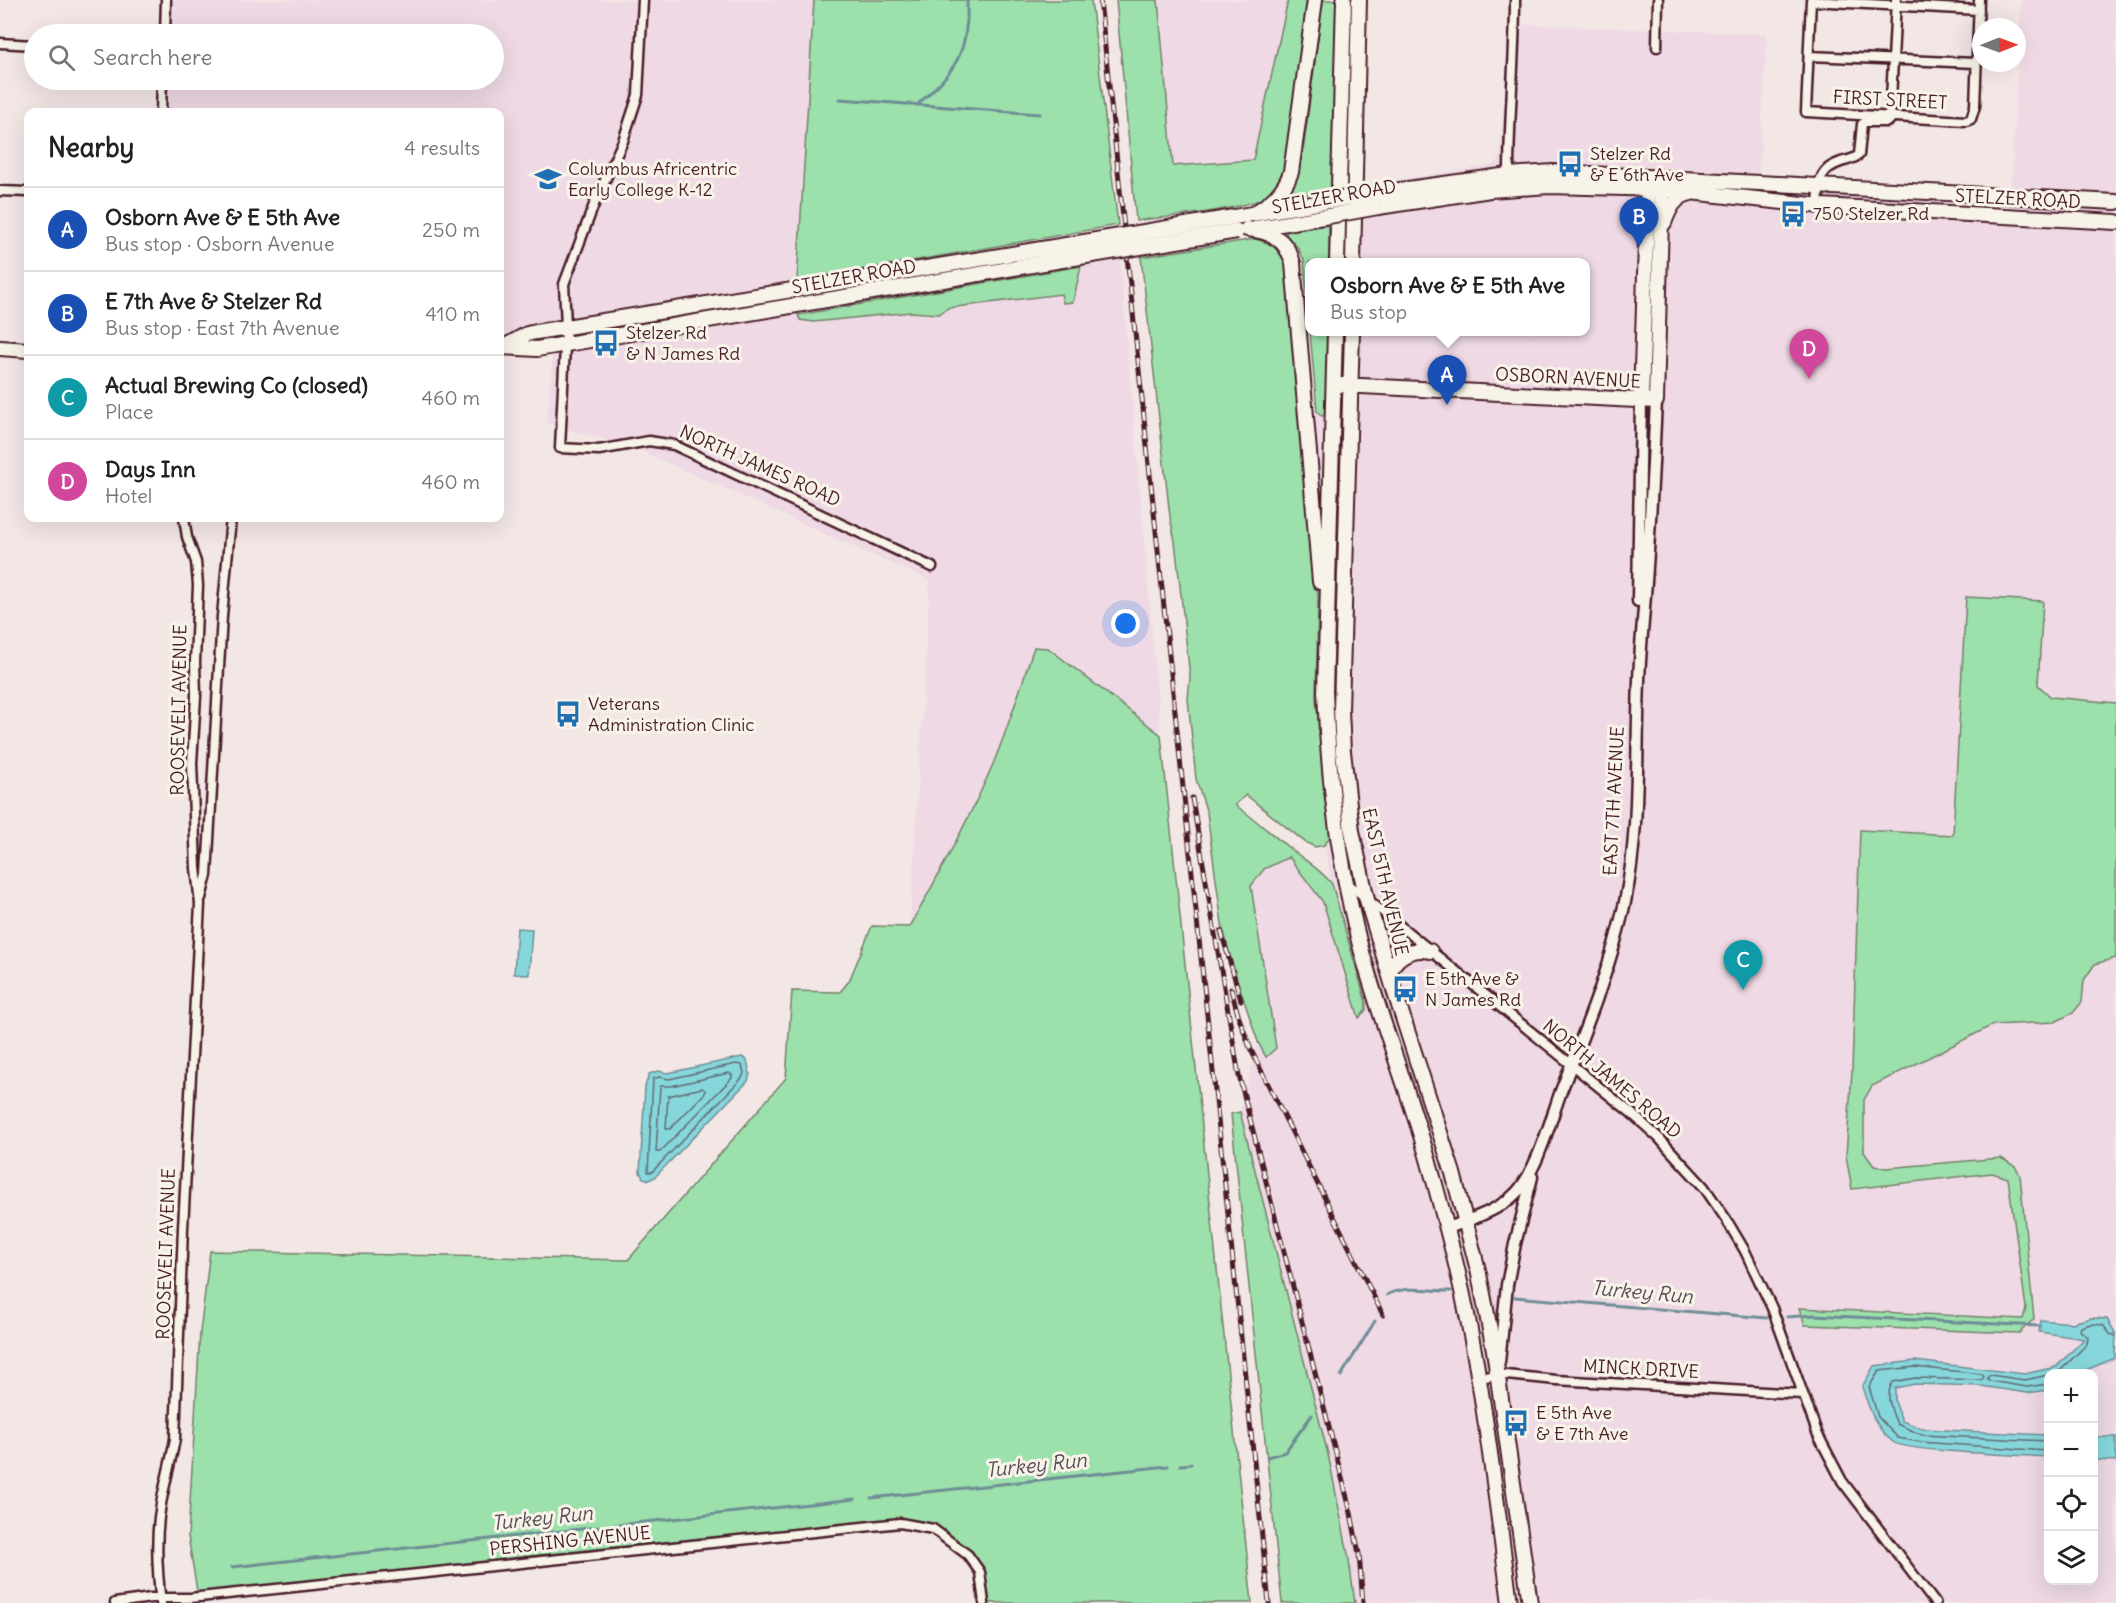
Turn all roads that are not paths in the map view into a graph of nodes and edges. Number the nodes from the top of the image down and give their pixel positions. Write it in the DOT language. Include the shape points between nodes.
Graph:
graph roads {
  1 [pos="166,0"];
  2 [pos="643,0"];
  3 [pos="1315,0"];
  4 [pos="1344,0"];
  5 [pos="1359,0"];
  6 [pos="1515,0"];
  7 [pos="1658,0"];
  8 [pos="1979,0"];
  9 [pos="1811,1"];
  10 [pos="1896,3"];
  11 [pos="1979,10"];
  12 [pos="1979,18"];
  13 [pos="165,24"];
  14 [pos="0,43"];
  15 [pos="24,44"];
  16 [pos="1657,47"];
  17 [pos="1809,56"];
  18 [pos="1893,60"];
  19 [pos="1972,63"];
  20 [pos="1976,72"];
  21 [pos="162,90"];
  22 [pos="161,108"];
  23 [pos="1890,116"];
  24 [pos="1509,175"];
  25 [pos="1648,182"];
  26 [pos="1662,183"];
  27 [pos="1820,185"];
  28 [pos="0,191"];
  29 [pos="24,192"];
  30 [pos="1698,192"];
  31 [pos="1379,200"];
  32 [pos="2116,202"];
  33 [pos="1818,206"];
  34 [pos="1253,214"];
  35 [pos="2116,222"];
  36 [pos="1239,226"];
  37 [pos="1660,249"];
  38 [pos="1337,258"];
  39 [pos="1353,258"];
  40 [pos="566,326"];
  41 [pos="1335,336"];
  42 [pos="1352,336"];
  43 [pos="564,344"];
  44 [pos="504,346"];
  45 [pos="504,347"];
  46 [pos="0,348"];
  47 [pos="24,350"];
  48 [pos="1334,385"];
  49 [pos="1351,386"];
  50 [pos="1648,400"];
  51 [pos="185,522"];
  52 [pos="231,522"];
  53 [pos="932,567"];
  54 [pos="1325,677"];
  55 [pos="1345,882"];
  56 [pos="1367,900"];
  57 [pos="200,904"];
  58 [pos="1430,951"];
  59 [pos="1390,976"];
  60 [pos="1571,1066"];
  61 [pos="1537,1156"];
  62 [pos="1466,1220"];
  63 [pos="1447,1229"];
  64 [pos="1497,1374"];
  65 [pos="1479,1379"];
  66 [pos="1803,1394"];
  67 [pos="161,1600"];
  68 [pos="115,1603"];
  69 [pos="984,1603"];
  70 [pos="1510,1603"];
  71 [pos="1530,1603"];
  72 [pos="1935,1603"];
  1 -- 13 [label="street"];
  2 -- 40 [label="street, NORTH JAMES ROAD" via="638,96 564,284"];
  3 -- 34 [label="main road" via="1290,176 1275,199"];
  4 -- 38 [label="main road"];
  5 -- 39 [label="main road"];
  6 -- 24 [label="street"];
  7 -- 16 [label="street"];
  8 -- 11 [label="street"];
  9 -- 10 [label="street"];
  9 -- 17 [label="street"];
  10 -- 11 [label="street"];
  10 -- 18 [label="street"];
  11 -- 12 [label="street"];
  14 -- 15 [label="street"];
  17 -- 18 [label="street"];
  17 -- 23 [label="street, FIRST STREET" via="1806,112"];
  18 -- 19 [label="street"];
  18 -- 23 [label="street"];
  20 -- 23 [label="street, FIRST STREET" via="1971,119"];
  21 -- 22 [label="street"];
  23 -- 27 [label="street" via="1887,122 1862,124 1859,155 1824,172"];
  24 -- 25 [label="main road, STELZER ROAD" via="1553,172"];
  24 -- 31 [label="main road, STELZER ROAD"];
  25 -- 26 [label="main road, STELZER ROAD"];
  25 -- 31 [label="main road, STELZER ROAD" via="1509,188"];
  25 -- 50 [label="main road, EAST 7TH AVENUE"];
  26 -- 27 [label="main road, STELZER ROAD"];
  26 -- 30 [label="main road, STELZER ROAD"];
  26 -- 37 [label="main road, EAST 7TH AVENUE"];
  27 -- 32 [label="main road, STELZER ROAD"];
  27 -- 33 [label="street"];
  28 -- 29 [label="street"];
  30 -- 33 [label="main road, STELZER ROAD"];
  30 -- 37 [label="main road" via="1683,195 1673,203 1664,222"];
  31 -- 34 [label="main road, STELZER ROAD, bridge" via="1329,201"];
  31 -- 36 [label="main road, STELZER ROAD, bridge" via="1329,216"];
  33 -- 35 [label="main road, STELZER ROAD"];
  34 -- 36 [label="main road, STELZER ROAD"];
  36 -- 40 [label="main road, STELZER ROAD, bridge" via="1054,247"];
  36 -- 43 [label="main road, STELZER ROAD, bridge"];
  36 -- 54 [label="main road" via="1272,234 1293,263"];
  37 -- 50 [label="main road, EAST 7TH AVENUE"];
  40 -- 43 [label="street, NORTH JAMES ROAD"];
  40 -- 44 [label="main road" via="528,334"];
  41 -- 48 [label="main road, EAST 5TH AVENUE"];
  42 -- 49 [label="main road, EAST 5TH AVENUE"];
  43 -- 45 [label="main road" via="526,350"];
  43 -- 53 [label="street, NORTH JAMES ROAD" via="560,448 600,450 649,441 674,445"];
  46 -- 47 [label="main road"];
  48 -- 49 [label="main road, OSBORN AVENUE"];
  48 -- 54 [label="main road, EAST 5TH AVENUE"];
  49 -- 50 [label="main road, OSBORN AVENUE"];
  49 -- 56 [label="main road, EAST 5TH AVENUE" via="1341,710 1352,831"];
  50 -- 60 [label="street, EAST 7TH AVENUE" via="1638,614 1635,815 1629,878 1612,951"];
  51 -- 57 [label="street, ROOSEVELT AVENUE" via="198,585 192,763"];
  52 -- 57 [label="street, ROOSEVELT AVENUE" via="207,875"];
  54 -- 55 [label="main road, EAST 5TH AVENUE" via="1334,816"];
  55 -- 56 [label="street, NORTH JAMES ROAD"];
  55 -- 63 [label="main road, EAST 5TH AVENUE" via="1356,931"];
  56 -- 58 [label="street, NORTH JAMES ROAD"];
  56 -- 59 [label="main road, EAST 5TH AVENUE"];
  57 -- 67 [label="street, ROOSEVELT AVENUE" via="175,1439 157,1537"];
  58 -- 59 [label="main road" via="1413,950 1403,956 1392,965"];
  58 -- 60 [label="street, NORTH JAMES ROAD"];
  59 -- 62 [label="main road, EAST 5TH AVENUE"];
  60 -- 61 [label="street, EAST 7TH AVENUE"];
  60 -- 66 [label="street, NORTH JAMES ROAD" via="1659,1138 1704,1187 1745,1251 1772,1308"];
  61 -- 62 [label="street, EAST 7TH AVENUE" via="1513,1196"];
  61 -- 64 [label="street, EAST 7TH AVENUE" via="1507,1285"];
  62 -- 63 [label="street, EAST 7TH AVENUE"];
  62 -- 64 [label="main road, EAST 5TH AVENUE"];
  63 -- 65 [label="main road, EAST 5TH AVENUE"];
  64 -- 65 [label="street, MINCK DRIVE"];
  64 -- 66 [label="street, MINCK DRIVE"];
  64 -- 71 [label="main road, EAST 5TH AVENUE"];
  65 -- 70 [label="main road, EAST 5TH AVENUE"];
  66 -- 72 [label="street, NORTH JAMES ROAD" via="1818,1435 1842,1481"];
  67 -- 68 [label="street, PERSHING AVENUE"];
  67 -- 69 [label="street, PERSHING AVENUE" via="900,1522 933,1529 968,1555 980,1572"];
}
